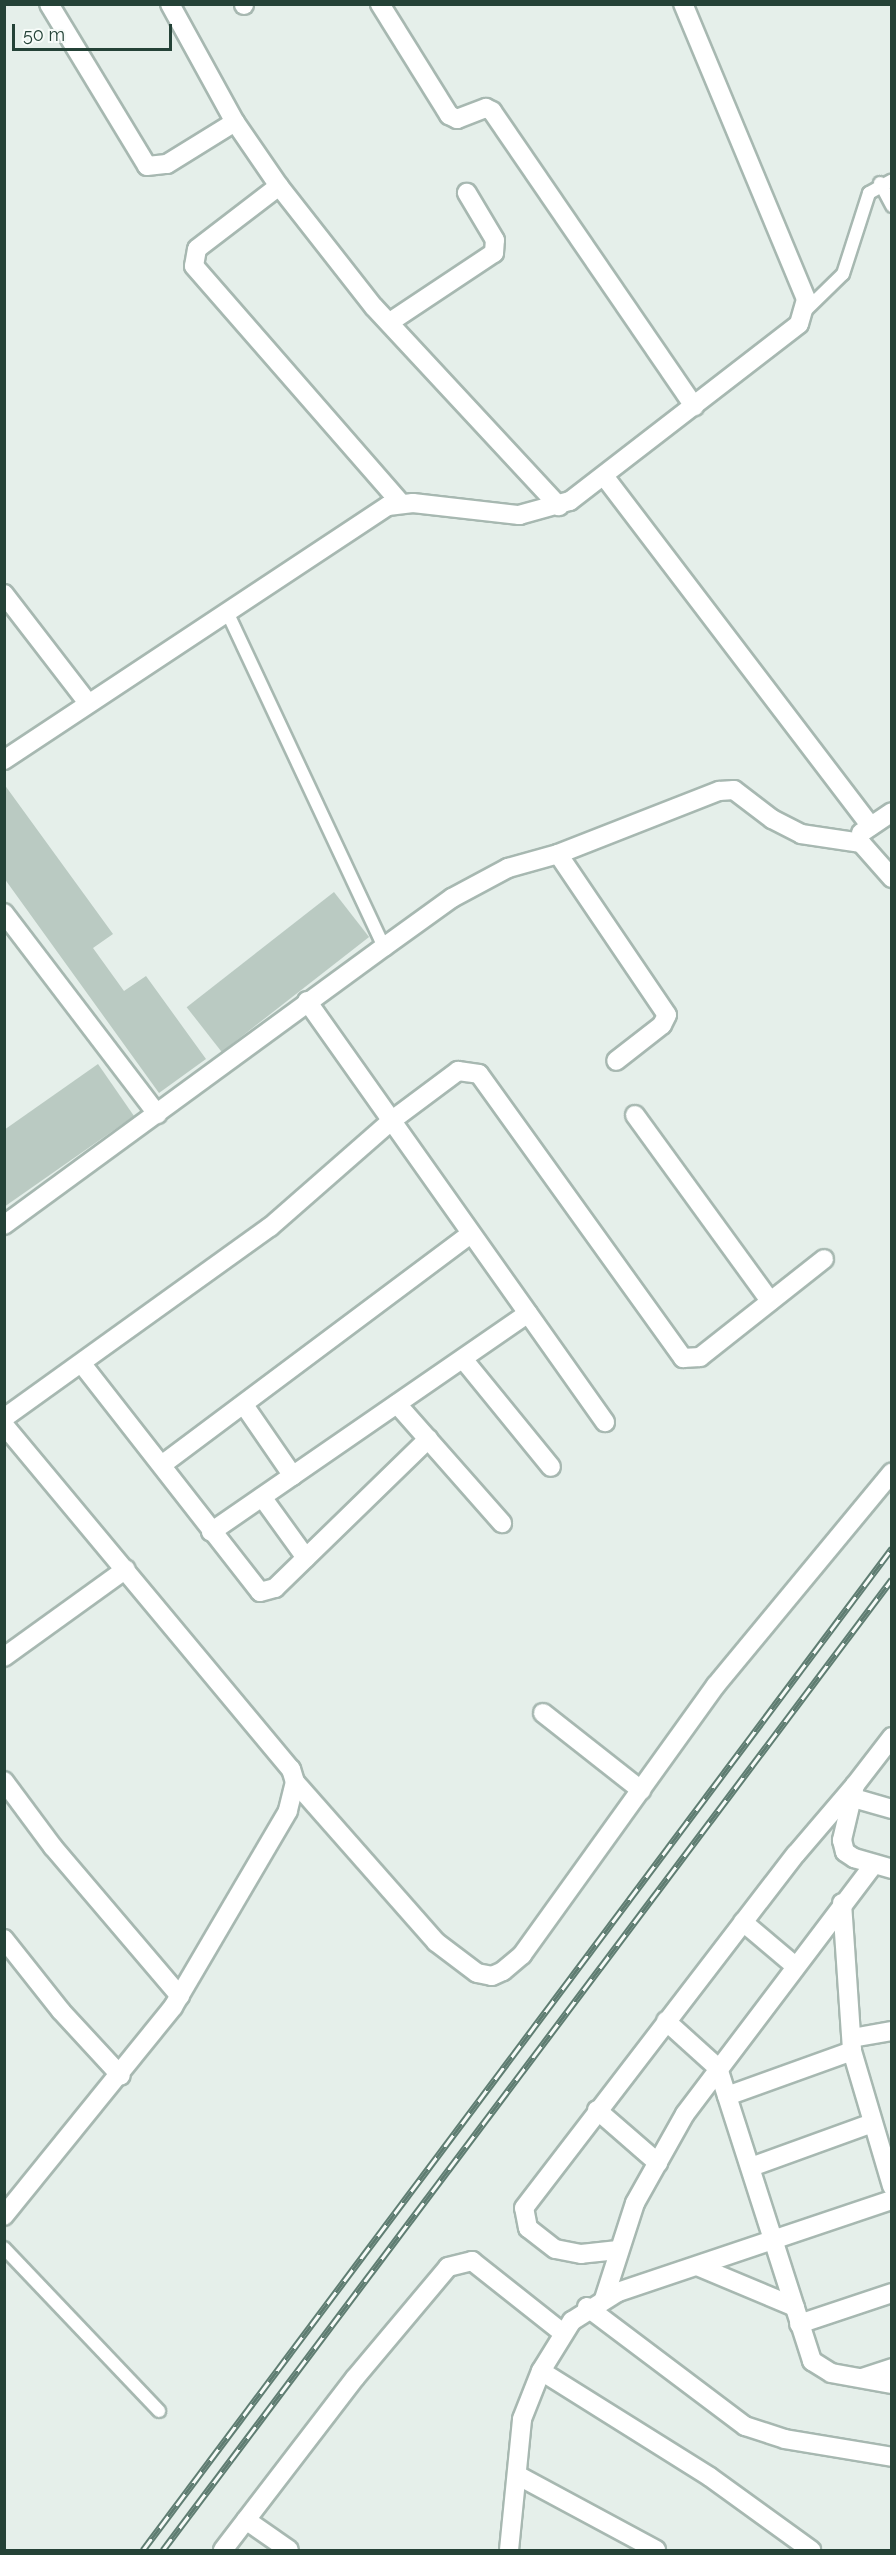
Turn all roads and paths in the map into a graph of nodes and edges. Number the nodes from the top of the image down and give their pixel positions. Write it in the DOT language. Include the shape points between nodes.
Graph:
graph roads {
  1 [pos="48,4"];
  2 [pos="170,4"];
  3 [pos="380,4"];
  4 [pos="683,4"];
  5 [pos="235,122"];
  6 [pos="886,182"];
  7 [pos="279,186"];
  8 [pos="467,193"];
  9 [pos="891,206"];
  10 [pos="804,312"];
  11 [pos="390,322"];
  12 [pos="694,406"];
  13 [pos="604,476"];
  14 [pos="401,503"];
  15 [pos="558,506"];
  16 [pos="4,594"];
  17 [pos="228,614"];
  18 [pos="88,703"];
  19 [pos="4,760"];
  20 [pos="891,812"];
  21 [pos="871,826"];
  22 [pos="850,840"];
  23 [pos="558,854"];
  24 [pos="891,878"];
  25 [pos="4,913"];
  26 [pos="384,947"];
  27 [pos="307,1001"];
  28 [pos="616,1061"];
  29 [pos="157,1114"];
  30 [pos="635,1115"];
  31 [pos="391,1121"];
  32 [pos="4,1225"];
  33 [pos="471,1234"];
  34 [pos="824,1258"];
  35 [pos="770,1301"];
  36 [pos="528,1313"];
  37 [pos="463,1359"];
  38 [pos="82,1364"];
  39 [pos="397,1404"];
  40 [pos="244,1405"];
  41 [pos="4,1418"];
  42 [pos="605,1422"];
  43 [pos="4,1425"];
  44 [pos="428,1439"];
  45 [pos="163,1464"];
  46 [pos="550,1467"];
  47 [pos="891,1472"];
  48 [pos="293,1476"];
  49 [pos="262,1497"];
  50 [pos="502,1523"];
  51 [pos="211,1532"];
  52 [pos="306,1558"];
  53 [pos="126,1569"];
  54 [pos="4,1657"];
  55 [pos="543,1713"];
  56 [pos="891,1737"];
  57 [pos="4,1781"];
  58 [pos="296,1782"];
  59 [pos="640,1790"];
  60 [pos="853,1791"];
  61 [pos="891,1809"];
  62 [pos="883,1866"];
  63 [pos="843,1903"];
  64 [pos="743,1922"];
  65 [pos="4,1939"];
  66 [pos="795,1966"];
  67 [pos="180,1996"];
  68 [pos="666,2021"];
  69 [pos="891,2031"];
  70 [pos="852,2045"];
  71 [pos="718,2068"];
  72 [pos="122,2076"];
  73 [pos="727,2096"];
  74 [pos="597,2110"];
  75 [pos="870,2124"];
  76 [pos="658,2163"];
  77 [pos="751,2167"];
  78 [pos="891,2186"];
  79 [pos="891,2200"];
  80 [pos="4,2216"];
  81 [pos="775,2239"];
  82 [pos="4,2248"];
  83 [pos="618,2250"];
  84 [pos="697,2266"];
  85 [pos="891,2293"];
  86 [pos="596,2303"];
  87 [pos="797,2316"];
  88 [pos="563,2333"];
  89 [pos="891,2368"];
  90 [pos="541,2371"];
  91 [pos="861,2379"];
  92 [pos="891,2384"];
  93 [pos="159,2411"];
  94 [pos="891,2457"];
  95 [pos="517,2475"];
  96 [pos="246,2520"];
  97 [pos="223,2550"];
  98 [pos="289,2550"];
  99 [pos="509,2550"];
  100 [pos="656,2550"];
  101 [pos="811,2550"];
  1 -- 5 [label="street" via="147,166 167,164"];
  2 -- 5 [label="street"];
  3 -- 12 [label="street" via="449,115 457,119 486,108 492,111"];
  4 -- 10 [label="street" via="806,299"];
  5 -- 7 [label="street"];
  6 -- 9 [label="lane"];
  6 -- 10 [label="lane" via="864,202 849,266"];
  7 -- 11 [label="street"];
  7 -- 14 [label="street" via="198,249 194,266"];
  8 -- 11 [label="street" via="495,240 494,253"];
  10 -- 12 [label="street" via="798,324"];
  11 -- 15 [label="street"];
  12 -- 13 [label="street"];
  13 -- 15 [label="street"];
  13 -- 21 [label="street"];
  14 -- 15 [label="street" via="519,515"];
  14 -- 17 [label="street" via="388,506"];
  16 -- 18 [label="street"];
  17 -- 18 [label="street"];
  17 -- 26 [label="lane"];
  18 -- 19 [label="street"];
  20 -- 21 [label="street"];
  21 -- 22 [label="street"];
  22 -- 23 [label="street" via="801,834 772,819 744,794 726,790"];
  22 -- 24 [label="street" via="868,849"];
  23 -- 26 [label="street" via="483,879"];
  23 -- 28 [label="street" via="667,1015 662,1025"];
  25 -- 29 [label="street"];
  26 -- 27 [label="street"];
  27 -- 29 [label="street"];
  27 -- 31 [label="street"];
  29 -- 32 [label="street"];
  30 -- 35 [label="street"];
  31 -- 33 [label="street"];
  31 -- 35 [label="street" via="458,1071 479,1074 683,1358 700,1357"];
  31 -- 38 [label="street" via="270,1227"];
  33 -- 36 [label="street"];
  33 -- 40 [label="street"];
  34 -- 35 [label="street"];
  36 -- 37 [label="street"];
  36 -- 42 [label="street"];
  37 -- 39 [label="street"];
  37 -- 46 [label="street"];
  38 -- 41 [label="street"];
  38 -- 45 [label="street"];
  39 -- 44 [label="street"];
  39 -- 48 [label="street"];
  40 -- 45 [label="street"];
  40 -- 48 [label="street"];
  43 -- 53 [label="street"];
  44 -- 50 [label="street"];
  44 -- 52 [label="street"];
  45 -- 51 [label="street"];
  47 -- 59 [label="street" via="716,1685"];
  48 -- 49 [label="street"];
  49 -- 51 [label="street"];
  49 -- 52 [label="street"];
  51 -- 52 [label="street" via="260,1592 275,1588"];
  53 -- 54 [label="street"];
  53 -- 58 [label="street" via="291,1769"];
  55 -- 59 [label="street"];
  56 -- 60 [label="street"];
  57 -- 67 [label="street" via="53,1847"];
  58 -- 59 [label="street" via="425,1931 477,1973 492,1976 522,1955"];
  58 -- 67 [label="street" via="288,1811"];
  60 -- 61 [label="street"];
  60 -- 62 [label="street" via="843,1822 845,1852"];
  60 -- 64 [label="street"];
  62 -- 63 [label="street"];
  63 -- 66 [label="street"];
  63 -- 70 [label="street"];
  64 -- 66 [label="street"];
  64 -- 68 [label="street"];
  65 -- 72 [label="street" via="61,2011"];
  66 -- 71 [label="street"];
  67 -- 72 [label="street"];
  68 -- 71 [label="street"];
  68 -- 74 [label="street"];
  69 -- 70 [label="street"];
  70 -- 73 [label="street"];
  70 -- 75 [label="street"];
  71 -- 73 [label="street"];
  71 -- 76 [label="street"];
  72 -- 80 [label="street"];
  73 -- 77 [label="street"];
  74 -- 76 [label="street"];
  74 -- 83 [label="street" via="531,2196 524,2219 555,2249 581,2254"];
  75 -- 77 [label="street"];
  75 -- 78 [label="street"];
  76 -- 83 [label="street" via="635,2203"];
  77 -- 81 [label="street"];
  79 -- 81 [label="street"];
  81 -- 84 [label="street"];
  81 -- 87 [label="street"];
  82 -- 93 [label="lane"];
  83 -- 86 [label="street"];
  84 -- 86 [label="street"];
  84 -- 87 [label="street"];
  85 -- 87 [label="street"];
  86 -- 88 [label="street"];
  86 -- 94 [label="street" via="745,2426 785,2439"];
  87 -- 91 [label="street" via="817,2367"];
  88 -- 90 [label="street"];
  88 -- 96 [label="street" via="472,2261 448,2268 355,2378"];
  89 -- 91 [label="street"];
  90 -- 95 [label="street" via="522,2419"];
  90 -- 101 [label="street" via="710,2477"];
  91 -- 92 [label="street"];
  95 -- 99 [label="street"];
  95 -- 100 [label="street"];
  96 -- 97 [label="street"];
  96 -- 98 [label="street"];
}
